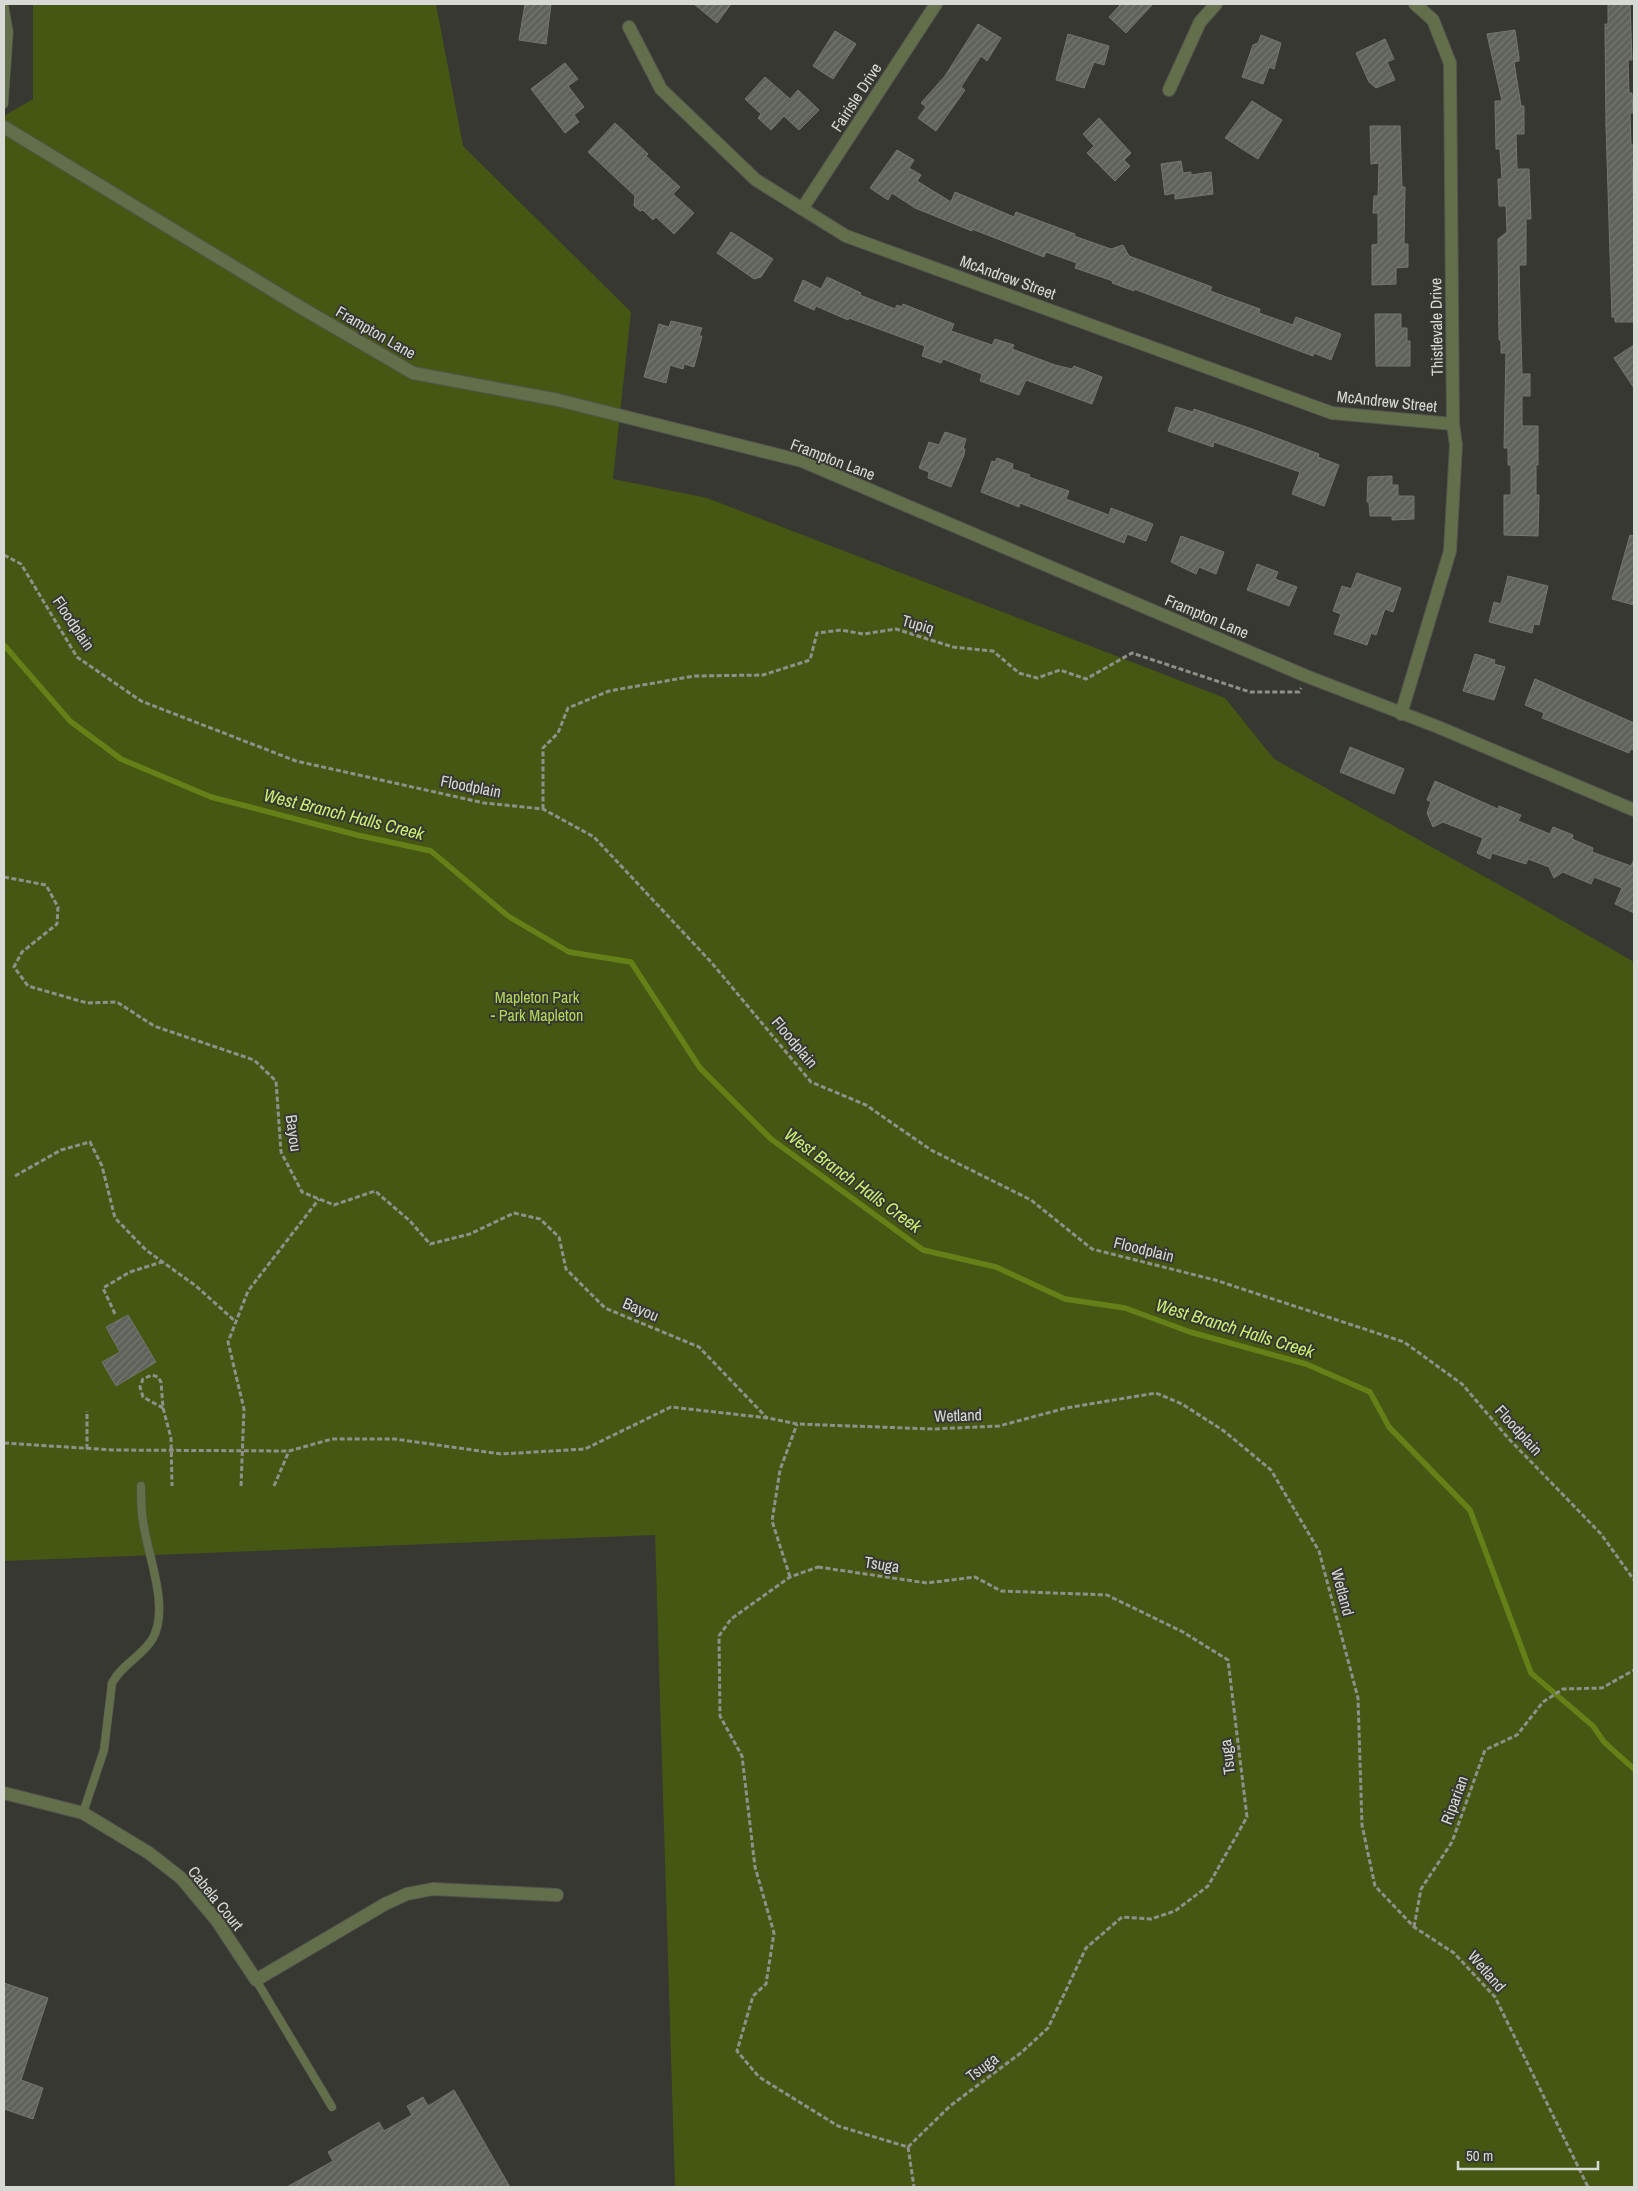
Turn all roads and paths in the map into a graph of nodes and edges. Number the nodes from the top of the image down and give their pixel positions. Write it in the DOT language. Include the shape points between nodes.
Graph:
graph roads {
  1 [pos="4,4"];
  2 [pos="936,4"];
  3 [pos="1216,4"];
  4 [pos="1415,4"];
  5 [pos="629,27"];
  6 [pos="1169,90"];
  7 [pos="4,104"];
  8 [pos="4,127"];
  9 [pos="802,209"];
  10 [pos="1453,424"];
  11 [pos="4,555"];
  12 [pos="1306,676"];
  13 [pos="1401,714"];
  14 [pos="543,810"];
  15 [pos="1634,810"];
  16 [pos="4,877"];
  17 [pos="15,1176"];
  18 [pos="320,1199"];
  19 [pos="162,1262"];
  20 [pos="115,1314"];
  21 [pos="236,1322"];
  22 [pos="163,1408"];
  23 [pos="87,1411"];
  24 [pos="768,1418"];
  25 [pos="797,1424"];
  26 [pos="4,1443"];
  27 [pos="86,1449"];
  28 [pos="171,1449"];
  29 [pos="242,1450"];
  30 [pos="289,1451"];
  31 [pos="142,1486"];
  32 [pos="172,1486"];
  33 [pos="241,1486"];
  34 [pos="274,1486"];
  35 [pos="790,1577"];
  36 [pos="1634,1580"];
  37 [pos="1634,1670"];
  38 [pos="4,1793"];
  39 [pos="83,1812"];
  40 [pos="557,1895"];
  41 [pos="1414,1927"];
  42 [pos="256,1980"];
  43 [pos="332,2107"];
  44 [pos="908,2147"];
  45 [pos="914,2187"];
  46 [pos="1588,2187"];
  1 -- 7 [label="lane" via="9,32"];
  2 -- 9 [label="street, Fairisle Drive"];
  3 -- 6 [label="street" via="1200,22"];
  4 -- 10 [label="street, Thistlevale Drive" via="1433,20 1450,63"];
  5 -- 9 [label="street, McAndrew Street" via="661,89 756,180"];
  8 -- 12 [label="street, Frampton Lane" via="413,373 558,400 802,462"];
  9 -- 10 [label="street, McAndrew Street" via="846,236 1332,413"];
  10 -- 13 [label="street, Thistlevale Drive" via="1456,445 1450,551"];
  11 -- 14 [label="path, Floodplain" via="21,564 77,657 141,701 296,761 484,803"];
  12 -- 13 [label="street, Frampton Lane"];
  12 -- 14 [label="path, Tupiq" via="1299,692 1250,692 1132,654 1086,679 1060,670 1037,678 1019,673 992,651 953,647 896,629 863,634 841,630 816,633 810,660 764,675 694,676 609,691 568,708 558,733 543,748"];
  13 -- 15 [label="street, Frampton Lane"];
  14 -- 36 [label="path, Floodplain" via="594,836 712,962 811,1082 866,1105 931,1150 1031,1200 1092,1249 1215,1280 1404,1342 1462,1384 1509,1439 1601,1534"];
  16 -- 18 [label="path, Bayou" via="46,885 58,907 57,924 22,952 14,967 28,986 88,1003 117,1002 154,1026 254,1060 276,1081 281,1152 302,1192"];
  17 -- 19 [label="path" via="61,1150 90,1142 102,1166 115,1218"];
  18 -- 21 [label="path" via="248,1291"];
  18 -- 24 [label="path, Bayou" via="334,1205 375,1191 410,1221 430,1244 470,1234 514,1214 540,1220 559,1237 566,1269 605,1308 699,1347"];
  19 -- 20 [label="path" via="130,1272 103,1288"];
  19 -- 21 [label="path" via="196,1286"];
  21 -- 29 [label="path" via="228,1342 244,1409"];
  22 -- 22 [label="path" via="158,1377 152,1375 143,1379 140,1387 144,1397"];
  22 -- 28 [label="path"];
  23 -- 27 [label="path"];
  24 -- 25 [label="path, Wetland"];
  24 -- 30 [label="path, Wetland" via="670,1407 585,1449 501,1454 395,1439 332,1438"];
  25 -- 35 [label="path" via="780,1470 772,1521"];
  25 -- 41 [label="path, Wetland" via="933,1429 998,1426 1066,1408 1156,1394 1182,1404 1224,1431 1271,1470 1319,1552 1358,1698 1362,1824 1375,1886"];
  26 -- 27 [label="path, Wetland"];
  27 -- 28 [label="path, Wetland"];
  28 -- 29 [label="path, Wetland"];
  28 -- 32 [label="path"];
  29 -- 30 [label="path, Wetland"];
  29 -- 33 [label="path"];
  30 -- 34 [label="path"];
  31 -- 39 [label="lane" via="142,1520 159,1593 159,1616 154,1637 112,1683 104,1750"];
  35 -- 44 [label="path, Tsuga" via="731,1619 718,1636 720,1716 742,1756 755,1868 774,1933 766,1984 753,1996 738,2051 759,2077 838,2126"];
  35 -- 44 [label="path, Tsuga" via="818,1567 927,1583 974,1577 1001,1591 1107,1595 1184,1632 1228,1660 1247,1817 1208,1886 1175,1911 1152,1919 1122,1917 1086,1948 1048,2028 1022,2052 950,2106"];
  37 -- 41 [label="path, Riparian" via="1602,1688 1563,1689 1543,1702 1517,1734 1485,1750 1452,1842 1421,1888"];
  38 -- 39 [label="street, Cabela Court"];
  39 -- 42 [label="street, Cabela Court" via="149,1853 181,1878 217,1921"];
  40 -- 42 [label="street" via="433,1890 407,1894"];
  41 -- 46 [label="path, Wetland" via="1454,1953 1495,1997"];
  42 -- 43 [label="lane, Cabela Court"];
  44 -- 45 [label="path"];
}
